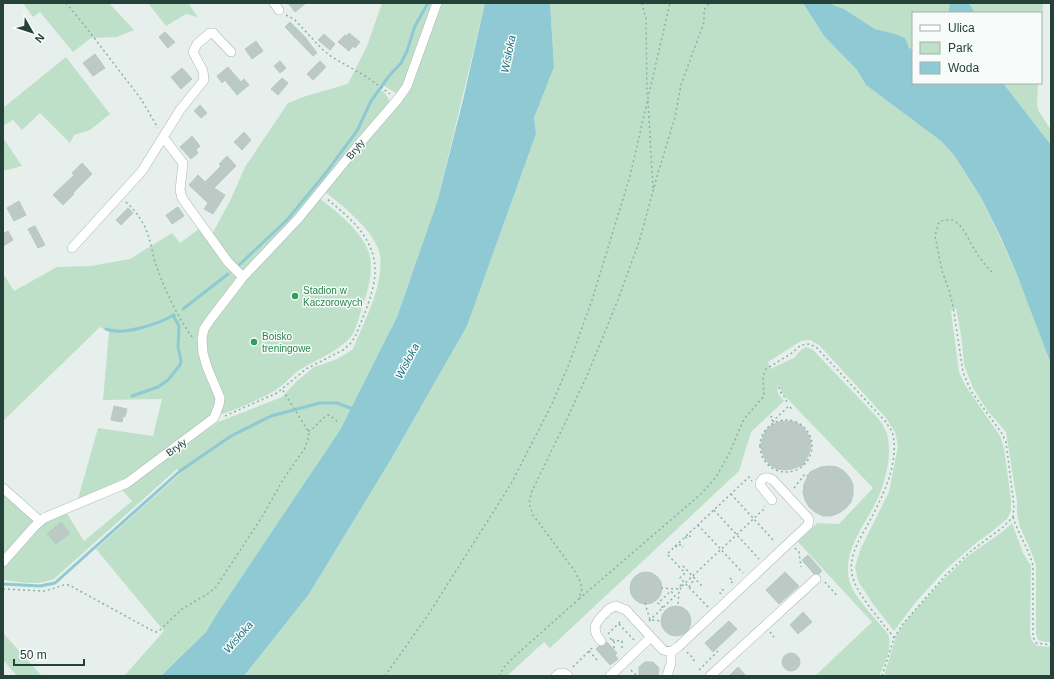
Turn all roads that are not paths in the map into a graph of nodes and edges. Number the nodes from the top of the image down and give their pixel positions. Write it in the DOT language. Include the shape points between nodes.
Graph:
graph roads {
  1 [pos="437,3"];
  2 [pos="231,52"];
  3 [pos="163,137"];
  4 [pos="72,248"];
  5 [pos="243,277"];
  6 [pos="3,488"];
  7 [pos="769,502"];
  8 [pos="40,521"];
  9 [pos="3,562"];
  10 [pos="820,580"];
  11 [pos="605,637"];
  12 [pos="651,637"];
  13 [pos="671,652"];
  14 [pos="556,676"];
  15 [pos="568,676"];
  16 [pos="610,676"];
  17 [pos="667,676"];
  18 [pos="710,676"];
  1 -- 5 [label="street, Bryły" via="407,86 398,99 298,219"];
  2 -- 3 [label="street" via="212,33 197,44 193,52 203,71 204,80"];
  3 -- 4 [label="street" via="142,171"];
  3 -- 5 [label="street" via="183,163 180,190 182,198 228,262"];
  5 -- 8 [label="street, Bryły" via="204,329 202,350 220,398 214,418 127,483"];
  6 -- 8 [label="street"];
  7 -- 13 [label="street" via="760,485 761,480 766,477 773,480 809,520 807,527"];
  8 -- 9 [label="street, Bryły"];
  10 -- 18 [label="street"];
  11 -- 12 [label="street" via="595,631 596,622 610,608 616,606 626,610"];
  12 -- 13 [label="street" via="663,650"];
  12 -- 16 [label="street"];
  13 -- 17 [label="street"];
  14 -- 15 [label="street" via="565,673"];
}
